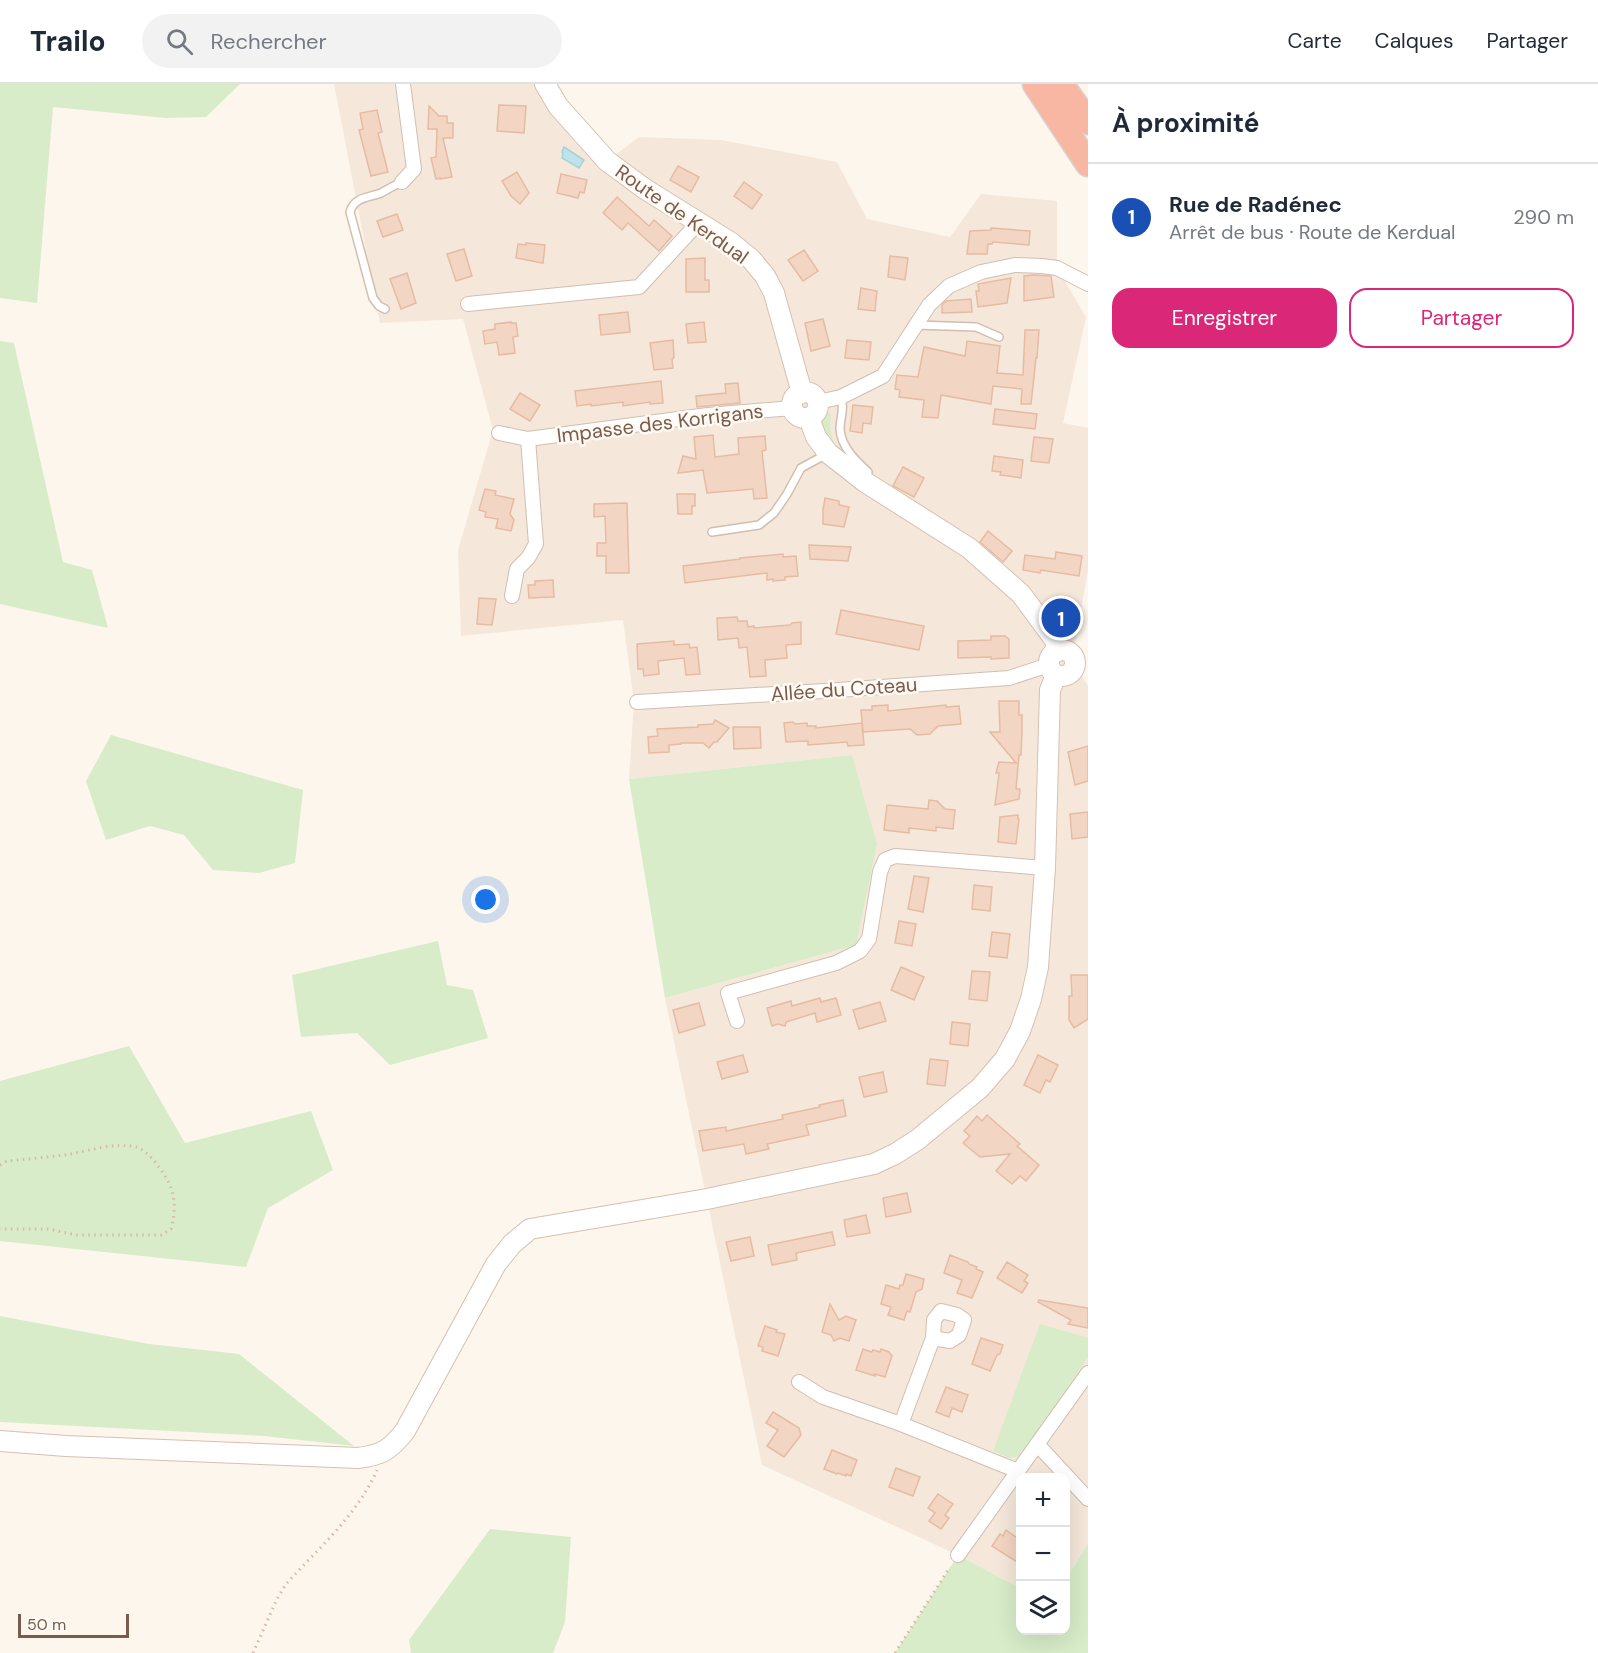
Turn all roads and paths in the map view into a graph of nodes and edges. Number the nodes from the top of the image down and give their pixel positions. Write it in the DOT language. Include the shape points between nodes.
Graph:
graph roads {
  1 [pos="403,84"];
  2 [pos="545,84"];
  3 [pos="1035,84"];
  4 [pos="1061,84"];
  5 [pos="1088,123"];
  6 [pos="1088,164"];
  7 [pos="402,182"];
  8 [pos="698,223"];
  9 [pos="1088,284"];
  10 [pos="468,304"];
  11 [pos="385,309"];
  12 [pos="916,325"];
  13 [pos="999,337"];
  14 [pos="841,397"];
  15 [pos="805,405"];
  16 [pos="499,433"];
  17 [pos="528,439"];
  18 [pos="828,453"];
  19 [pos="865,482"];
  20 [pos="712,532"];
  21 [pos="512,596"];
  22 [pos="1065,669"];
  23 [pos="637,702"];
  24 [pos="1045,868"];
  25 [pos="737,1021"];
  26 [pos="0,1165"];
  27 [pos="0,1229"];
  28 [pos="933,1338"];
  29 [pos="1088,1373"];
  30 [pos="800,1382"];
  31 [pos="901,1424"];
  32 [pos="0,1441"];
  33 [pos="1037,1444"];
  34 [pos="381,1454"];
  35 [pos="1018,1472"];
  36 [pos="1088,1498"];
  37 [pos="958,1555"];
  38 [pos="253,1653"];
  39 [pos="894,1653"];
  1 -- 7 [label="street" via="414,169"];
  2 -- 8 [label="street, Route de Kerdual" via="558,106 607,161"];
  3 -- 6 [label="highway"];
  4 -- 5 [label="highway"];
  7 -- 11 [label="lane" via="361,198 350,212 373,298"];
  8 -- 10 [label="street" via="639,287"];
  8 -- 15 [label="street, Route de Kerdual" via="730,242 765,276 774,293"];
  9 -- 12 [label="street, Impasse des Korrigans" via="1057,268 1042,266 1015,265 981,272 949,286"];
  12 -- 13 [label="lane" via="976,327"];
  12 -- 14 [label="street, Impasse des Korrigans" via="883,376"];
  14 -- 15 [label="street, Impasse des Korrigans"];
  14 -- 19 [label="lane" via="844,405 840,431 850,455 868,472"];
  15 -- 17 [label="street, Impasse des Korrigans"];
  15 -- 18 [label="street, Route de Kerdual" via="816,437"];
  16 -- 17 [label="street, Impasse des Korrigans"];
  17 -- 21 [label="street, Impasse des Korrigans" via="536,544 517,569"];
  18 -- 19 [label="street, Route de Kerdual"];
  18 -- 20 [label="lane" via="801,468 774,513 759,525"];
  19 -- 22 [label="street, Route de Kerdual" via="969,548 1021,594 1055,640"];
  22 -- 23 [label="street, Allée du Coteau" via="1009,678"];
  22 -- 24 [label="street" via="1050,690"];
  24 -- 25 [label="street" via="895,856 885,860 869,939 860,951 836,963 728,993"];
  24 -- 34 [label="street" via="1038,967 1031,999 1005,1059 980,1088 917,1140 874,1164 707,1199 530,1229 496,1264 405,1431"];
  26 -- 27 [label="path" via="111,1146 136,1148 155,1161 167,1179 175,1214 171,1229 161,1235"];
  28 -- 31 [label="street"];
  29 -- 33 [label="street"];
  30 -- 31 [label="street" via="824,1397"];
  31 -- 35 [label="street"];
  32 -- 34 [label="street" via="358,1458"];
  33 -- 35 [label="street"];
  33 -- 36 [label="street"];
  34 -- 38 [label="path" via="369,1490 286,1584"];
  35 -- 37 [label="street"];
  37 -- 39 [label="path"];
}
